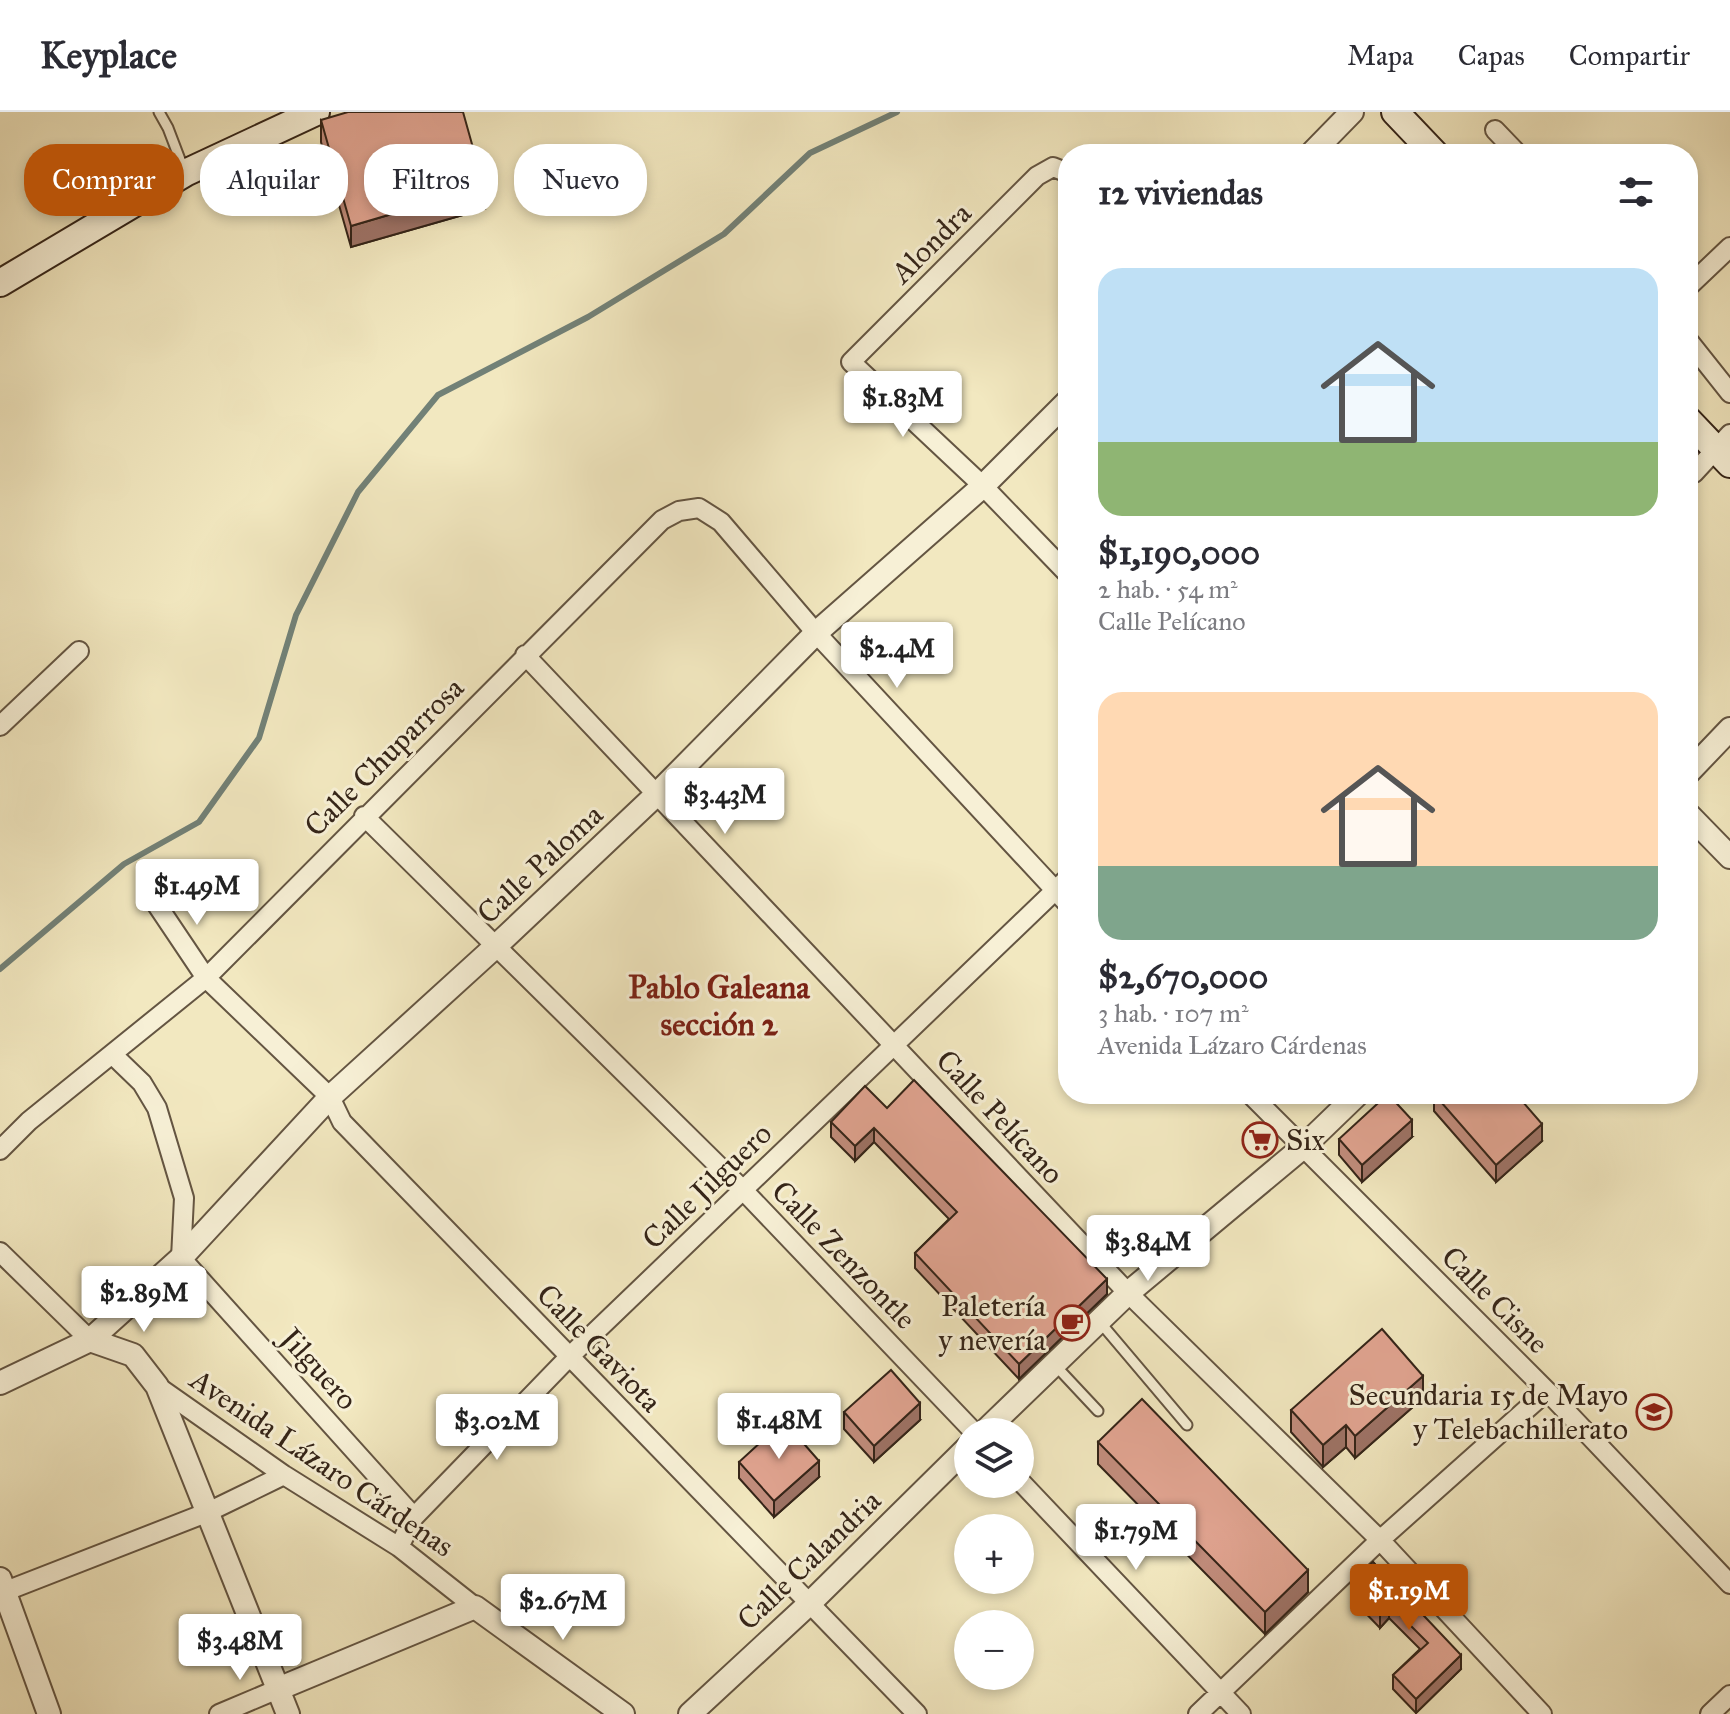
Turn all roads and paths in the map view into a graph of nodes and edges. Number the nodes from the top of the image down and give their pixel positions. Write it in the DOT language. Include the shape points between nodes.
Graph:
graph roads {
  1 [pos="159,112"];
  2 [pos="316,112"];
  3 [pos="1352,112"];
  4 [pos="1395,112"];
  5 [pos="1495,130"];
  6 [pos="1321,144"];
  7 [pos="1425,144"];
  8 [pos="1508,144"];
  9 [pos="1058,171"];
  10 [pos="185,173"];
  11 [pos="1730,247"];
  12 [pos="1698,277"];
  13 [pos="0,283"];
  14 [pos="1698,353"];
  15 [pos="1730,393"];
  16 [pos="1058,411"];
  17 [pos="1698,428"];
  18 [pos="1725,449"];
  19 [pos="1698,470"];
  20 [pos="983,486"];
  21 [pos="1058,564"];
  22 [pos="816,633"];
  23 [pos="79,651"];
  24 [pos="525,655"];
  25 [pos="0,726"];
  26 [pos="1730,729"];
  27 [pos="1698,763"];
  28 [pos="657,794"];
  29 [pos="364,816"];
  30 [pos="1698,824"];
  31 [pos="1730,857"];
  32 [pos="1058,881"];
  33 [pos="1058,887"];
  34 [pos="153,899"];
  35 [pos="496,946"];
  36 [pos="206,978"];
  37 [pos="895,1045"];
  38 [pos="113,1055"];
  39 [pos="330,1097"];
  40 [pos="1260,1104"];
  41 [pos="1348,1104"];
  42 [pos="312,1117"];
  43 [pos="342,1122"];
  44 [pos="1302,1148"];
  45 [pos="0,1150"];
  46 [pos="743,1190"];
  47 [pos="0,1252"];
  48 [pos="181,1258"];
  49 [pos="1128,1293"];
  50 [pos="1099,1321"];
  51 [pos="90,1340"];
  52 [pos="569,1357"];
  53 [pos="1054,1364"];
  54 [pos="0,1383"];
  55 [pos="157,1386"];
  56 [pos="1547,1391"];
  57 [pos="1098,1411"];
  58 [pos="961,1418"];
  59 [pos="998,1418"];
  60 [pos="1187,1425"];
  61 [pos="954,1461"];
  62 [pos="284,1475"];
  63 [pos="1034,1496"];
  64 [pos="206,1513"];
  65 [pos="414,1517"];
  66 [pos="1380,1540"];
  67 [pos="399,1547"];
  68 [pos="1730,1584"];
  69 [pos="5,1600"];
  70 [pos="809,1604"];
  71 [pos="475,1607"];
  72 [pos="278,1689"];
  73 [pos="1221,1692"];
  74 [pos="1730,1695"];
  75 [pos="49,1714"];
  76 [pos="219,1714"];
  77 [pos="288,1714"];
  78 [pos="623,1714"];
  79 [pos="690,1714"];
  80 [pos="917,1714"];
  81 [pos="1198,1714"];
  82 [pos="1241,1714"];
  83 [pos="1542,1714"];
  84 [pos="1710,1714"];
  1 -- 10 [label="lane"];
  2 -- 10 [label="main road"];
  3 -- 6 [label="street"];
  4 -- 7 [label="main road"];
  5 -- 8 [label="street"];
  9 -- 20 [label="street, Alondra" via="1037,176 851,362"];
  10 -- 13 [label="main road"];
  11 -- 12 [label="street"];
  14 -- 15 [label="street"];
  16 -- 20 [label="street, Calle Paloma"];
  17 -- 18 [label="main road"];
  18 -- 19 [label="street"];
  20 -- 21 [label="street"];
  20 -- 22 [label="street, Calle Paloma"];
  22 -- 24 [label="street, Calle Chuparrosa" via="721,522 699,508 662,520"];
  22 -- 28 [label="street, Calle Paloma"];
  22 -- 32 [label="street"];
  23 -- 25 [label="street"];
  24 -- 28 [label="street, Calle Pelícano"];
  24 -- 29 [label="street, Calle Chuparrosa"];
  26 -- 27 [label="street"];
  28 -- 35 [label="street, Calle Paloma"];
  28 -- 37 [label="street, Calle Pelícano"];
  29 -- 35 [label="street, Calle Zenzontle"];
  29 -- 36 [label="street, Calle Chuparrosa"];
  30 -- 31 [label="street"];
  33 -- 37 [label="street, Calle Jilguero"];
  34 -- 36 [label="street, Calle Gaviota"];
  35 -- 39 [label="street, Calle Paloma"];
  35 -- 46 [label="street, Calle Zenzontle"];
  36 -- 38 [label="street, Calle Chuparrosa"];
  36 -- 39 [label="street, Calle Gaviota"];
  37 -- 46 [label="street, Calle Jilguero"];
  37 -- 49 [label="street, Calle Pelícano"];
  38 -- 45 [label="street, Calle Chuparrosa"];
  38 -- 48 [label="street" via="142,1083 157,1108 184,1198"];
  39 -- 42 [label="street, Calle Paloma"];
  39 -- 43 [label="street, Calle Gaviota"];
  40 -- 44 [label="street, Calle Cisne"];
  41 -- 44 [label="street"];
  42 -- 43 [label="street"];
  42 -- 48 [label="street, Calle Paloma"];
  43 -- 52 [label="street, Calle Gaviota"];
  44 -- 49 [label="street"];
  44 -- 56 [label="street, Calle Cisne"];
  46 -- 52 [label="street, Calle Jilguero"];
  46 -- 58 [label="street, Calle Zenzontle"];
  47 -- 51 [label="street, Avenida Lázaro Cárdenas"];
  48 -- 51 [label="street, Calle Paloma"];
  48 -- 65 [label="street, Jilguero"];
  49 -- 50 [label="street"];
  49 -- 66 [label="street, Calle Pelícano"];
  50 -- 53 [label="street"];
  50 -- 60 [label="lane"];
  51 -- 54 [label="street, Calle Paloma"];
  51 -- 55 [label="street, Avenida Lázaro Cárdenas" via="133,1355"];
  52 -- 65 [label="street, Calle Jilguero"];
  52 -- 70 [label="street, Calle Gaviota"];
  53 -- 57 [label="lane"];
  53 -- 59 [label="street"];
  55 -- 62 [label="street, Avenida Lázaro Cárdenas"];
  55 -- 64 [label="street"];
  56 -- 66 [label="street"];
  56 -- 68 [label="street, Calle Cisne"];
  61 -- 70 [label="street, Calle Calandria"];
  62 -- 64 [label="street"];
  62 -- 67 [label="street, Avenida Lázaro Cárdenas"];
  63 -- 73 [label="street"];
  64 -- 69 [label="street"];
  64 -- 72 [label="street"];
  65 -- 67 [label="street, Calle Jilguero"];
  66 -- 73 [label="street"];
  66 -- 83 [label="street, Calle Pelícano"];
  67 -- 71 [label="street, Avenida Lázaro Cárdenas"];
  69 -- 75 [label="street"];
  70 -- 79 [label="street, Calle Calandria"];
  70 -- 80 [label="street, Calle Gaviota"];
  71 -- 72 [label="street"];
  71 -- 78 [label="street, Avenida Lázaro Cárdenas"];
  72 -- 76 [label="street"];
  72 -- 77 [label="street"];
  73 -- 81 [label="street"];
  73 -- 82 [label="street"];
  74 -- 84 [label="street"];
}
